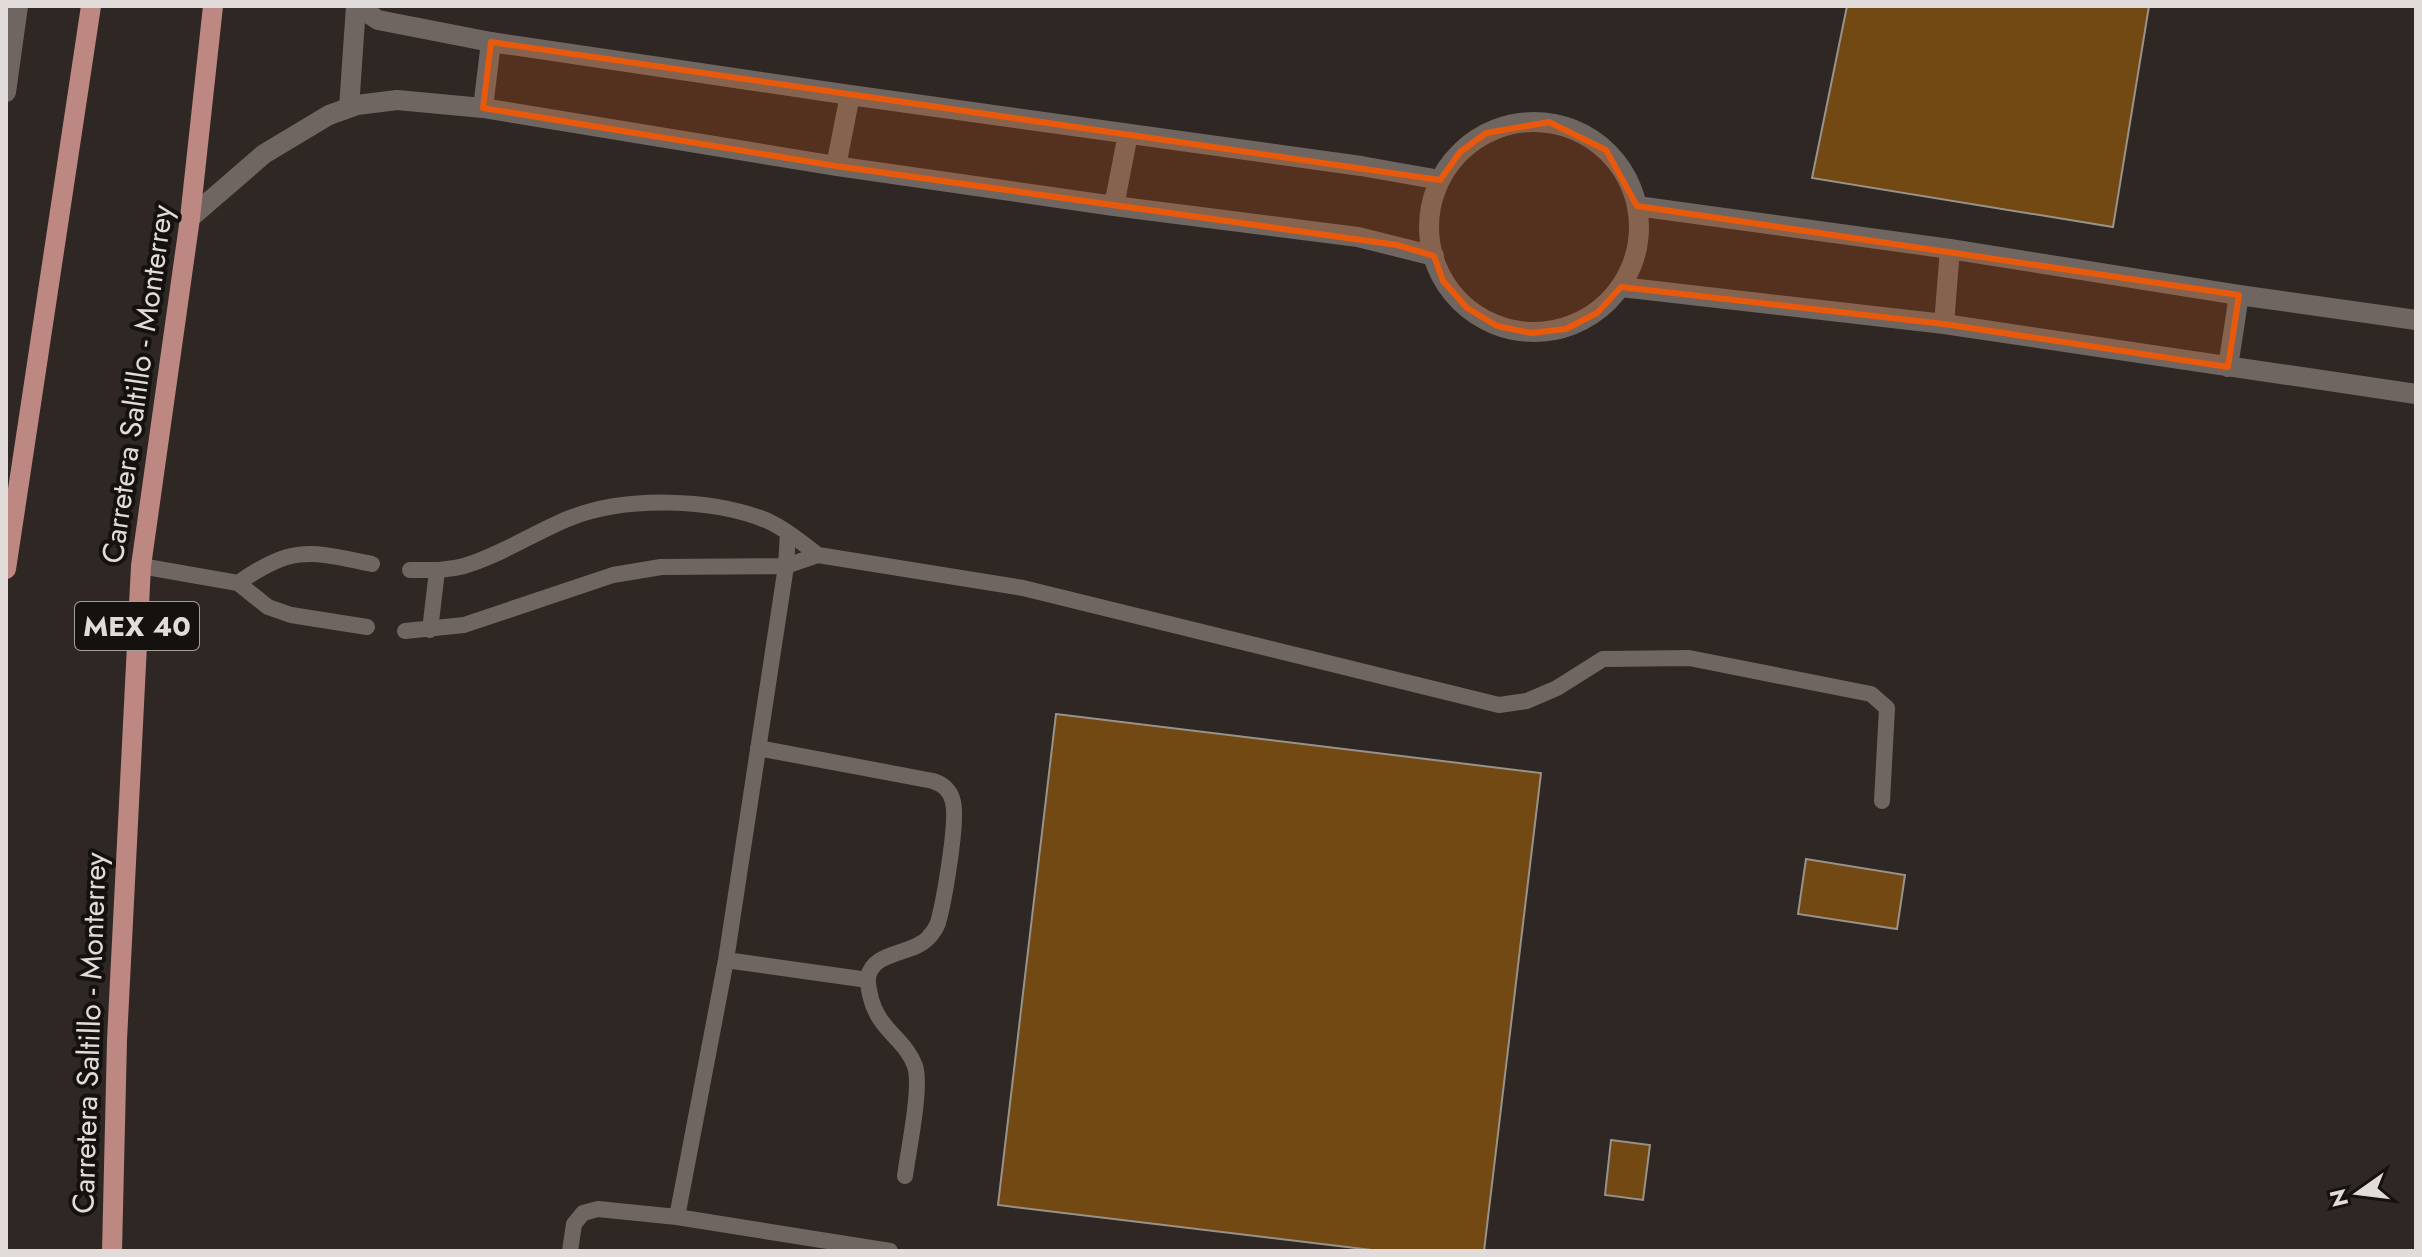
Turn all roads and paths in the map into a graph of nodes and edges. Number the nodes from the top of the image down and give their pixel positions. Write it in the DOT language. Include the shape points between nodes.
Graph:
graph roads {
  1 [pos="18,6"];
  2 [pos="91,6"];
  3 [pos="213,6"];
  4 [pos="356,6"];
  5 [pos="10,38"];
  6 [pos="491,42"];
  7 [pos="6,92"];
  8 [pos="850,95"];
  9 [pos="349,108"];
  10 [pos="483,108"];
  11 [pos="1128,134"];
  12 [pos="836,166"];
  13 [pos="1440,180"];
  14 [pos="1114,206"];
  15 [pos="1637,206"];
  16 [pos="190,218"];
  17 [pos="1950,249"];
  18 [pos="1434,256"];
  19 [pos="1621,287"];
  20 [pos="2239,295"];
  21 [pos="2416,320"];
  22 [pos="1944,324"];
  23 [pos="2228,367"];
  24 [pos="2416,394"];
  25 [pos="788,533"];
  26 [pos="818,555"];
  27 [pos="372,564"];
  28 [pos="141,566"];
  29 [pos="786,566"];
  30 [pos="6,569"];
  31 [pos="410,570"];
  32 [pos="437,571"];
  33 [pos="238,583"];
  34 [pos="367,627"];
  35 [pos="430,630"];
  36 [pos="405,631"];
  37 [pos="758,748"];
  38 [pos="1882,801"];
  39 [pos="726,960"];
  40 [pos="868,980"];
  41 [pos="905,1176"];
  42 [pos="677,1217"];
  43 [pos="112,1251"];
  44 [pos="570,1251"];
  45 [pos="890,1251"];
  1 -- 5 [label="street"];
  2 -- 30 [label="main road"];
  3 -- 16 [label="main road, Carretera Saltillo - Monterrey / MEX 40"];
  4 -- 6 [label="street" via="378,20"];
  4 -- 9 [label="street"];
  5 -- 7 [label="street"];
  6 -- 8 [label="street"];
  6 -- 10 [label="street"];
  8 -- 11 [label="street"];
  8 -- 12 [label="street"];
  9 -- 10 [label="street" via="397,100"];
  9 -- 16 [label="street" via="264,154"];
  10 -- 12 [label="street"];
  11 -- 13 [label="street"];
  11 -- 14 [label="street"];
  12 -- 14 [label="street"];
  13 -- 15 [label="street" via="1460,152 1486,133 1517,123 1549,122 1580,132 1606,150 1626,175"];
  13 -- 18 [label="street" via="1430,213"];
  14 -- 18 [label="street" via="1358,237"];
  15 -- 17 [label="street"];
  15 -- 19 [label="street" via="1637,248"];
  16 -- 28 [label="main road, Carretera Saltillo - Monterrey / MEX 40"];
  17 -- 20 [label="street"];
  17 -- 22 [label="street"];
  18 -- 19 [label="street" via="1443,281 1467,308 1497,326 1531,333 1566,329 1597,313"];
  19 -- 22 [label="street"];
  20 -- 21 [label="street"];
  20 -- 23 [label="street"];
  22 -- 23 [label="street"];
  23 -- 24 [label="street"];
  25 -- 26 [label="lane"];
  25 -- 29 [label="lane"];
  25 -- 32 [label="lane" via="732,509 666,502 614,506 572,517 466,565"];
  26 -- 29 [label="lane"];
  26 -- 38 [label="lane" via="1023,588 1499,705 1527,701 1557,688 1603,659 1689,658 1871,694 1887,708"];
  27 -- 33 [label="lane" via="326,555 284,556"];
  28 -- 33 [label="lane"];
  28 -- 43 [label="main road, Carretera Saltillo - Monterrey / MEX 40" via="118,1008"];
  29 -- 35 [label="lane" via="661,567 613,575 498,616"];
  29 -- 37 [label="lane"];
  31 -- 32 [label="lane"];
  32 -- 35 [label="lane"];
  33 -- 34 [label="lane" via="268,607 291,615"];
  35 -- 36 [label="lane"];
  37 -- 39 [label="lane"];
  37 -- 40 [label="lane" via="933,781 943,784 953,798 955,817 937,926 925,942 880,960"];
  39 -- 40 [label="lane"];
  39 -- 42 [label="lane"];
  40 -- 41 [label="lane" via="878,1019 916,1069"];
  42 -- 44 [label="lane" via="598,1209 583,1213 574,1224"];
  42 -- 45 [label="lane"];
}
